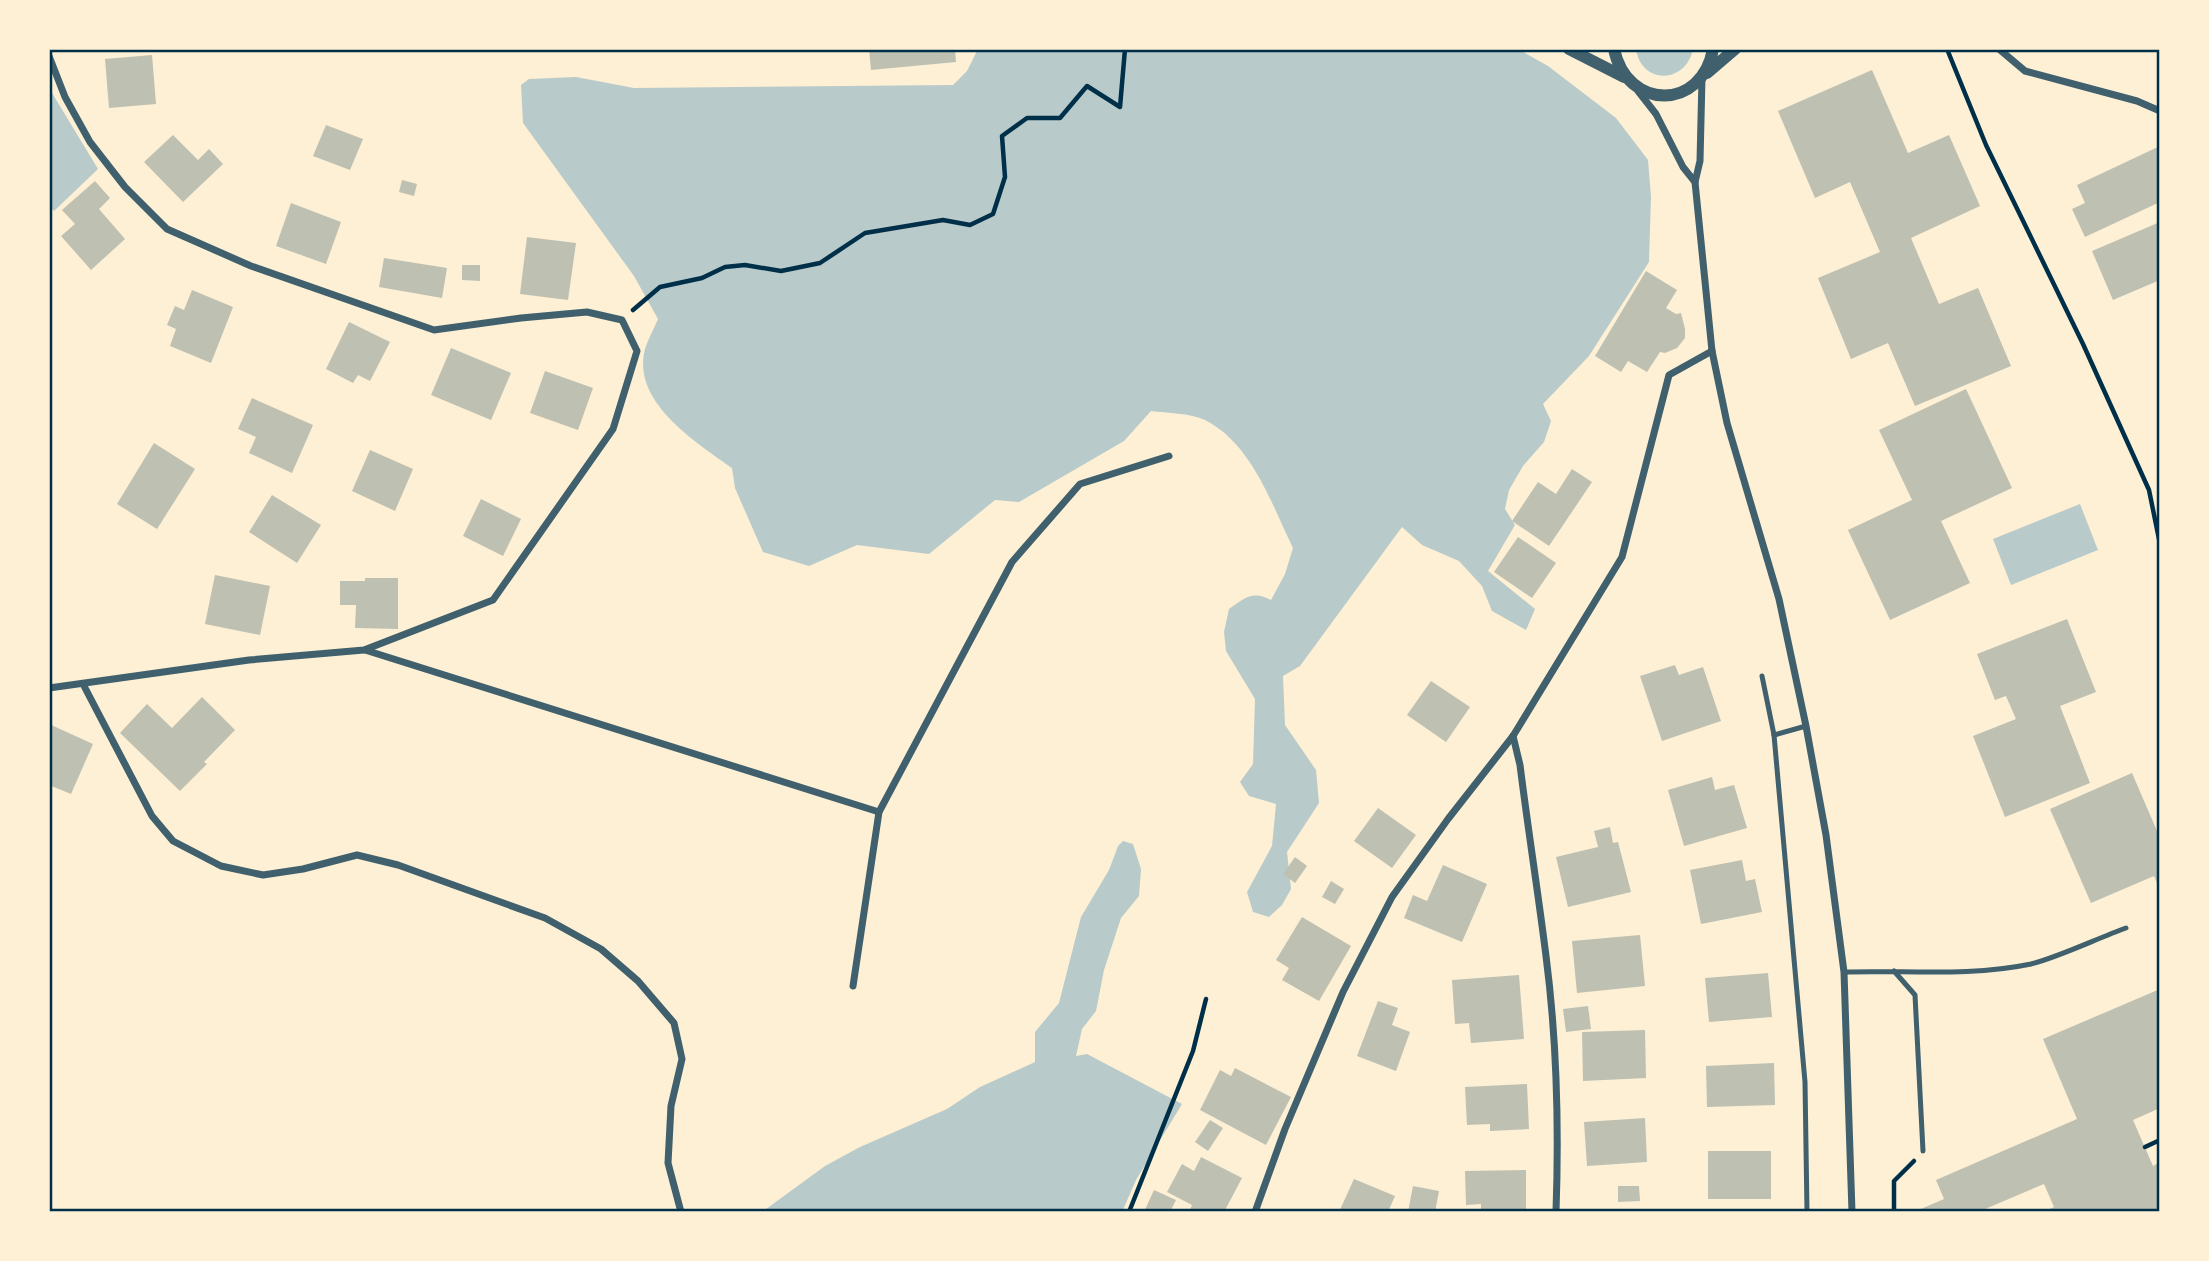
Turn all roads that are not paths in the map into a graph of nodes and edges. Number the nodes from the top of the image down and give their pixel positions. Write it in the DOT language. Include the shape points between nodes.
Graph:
graph roads {
  1 [pos="1569,49"];
  2 [pos="1614,49"];
  3 [pos="1713,49"];
  4 [pos="1735,49"];
  5 [pos="1999,49"];
  6 [pos="49,56"];
  7 [pos="1624,76"];
  8 [pos="1702,78"];
  9 [pos="1635,86"];
  10 [pos="2160,111"];
  11 [pos="1695,182"];
  12 [pos="1712,351"];
  13 [pos="1169,456"];
  14 [pos="364,650"];
  15 [pos="1762,676"];
  16 [pos="83,684"];
  17 [pos="49,688"];
  18 [pos="1806,726"];
  19 [pos="1774,735"];
  20 [pos="1513,736"];
  21 [pos="879,812"];
  22 [pos="2126,928"];
  23 [pos="1894,971"];
  24 [pos="1844,972"];
  25 [pos="853,986"];
  26 [pos="1923,1152"];
  27 [pos="681,1212"];
  28 [pos="1255,1212"];
  29 [pos="1556,1212"];
  30 [pos="1807,1212"];
  31 [pos="1852,1212"];
  1 -- 7 [label="street"];
  2 -- 7 [label="street"];
  3 -- 8 [label="street"];
  4 -- 8 [label="street"];
  5 -- 10 [label="street" via="2025,71"];
  6 -- 14 [label="street" via="90,142 125,187 167,229 251,266 434,330 587,312 622,320 637,351 612,429 492,600"];
  7 -- 9 [label="street"];
  8 -- 9 [label="street" via="1691,87 1662,96"];
  8 -- 11 [label="street" via="1700,161"];
  9 -- 11 [label="street"];
  11 -- 12 [label="street"];
  12 -- 18 [label="street" via="1727,423 1779,599"];
  12 -- 20 [label="street" via="1669,375 1622,557"];
  13 -- 21 [label="street" via="1080,484 1012,562"];
  14 -- 16 [label="street" via="249,660"];
  14 -- 21 [label="street"];
  15 -- 19 [label="lane"];
  16 -- 17 [label="street"];
  16 -- 27 [label="street" via="152,816 185,848 221,866 263,875 357,855 398,865 545,918 601,949 638,981 674,1023 682,1059 671,1106 667,1163"];
  18 -- 19 [label="lane"];
  18 -- 24 [label="street"];
  19 -- 30 [label="lane" via="1805,1082"];
  20 -- 28 [label="street" via="1392,897 1343,992"];
  20 -- 29 [label="street" via="1553,1024"];
  21 -- 25 [label="street"];
  22 -- 23 [label="lane" via="2033,963 1964,973"];
  23 -- 24 [label="lane"];
  23 -- 26 [label="lane" via="1915,995"];
  24 -- 31 [label="street"];
}
